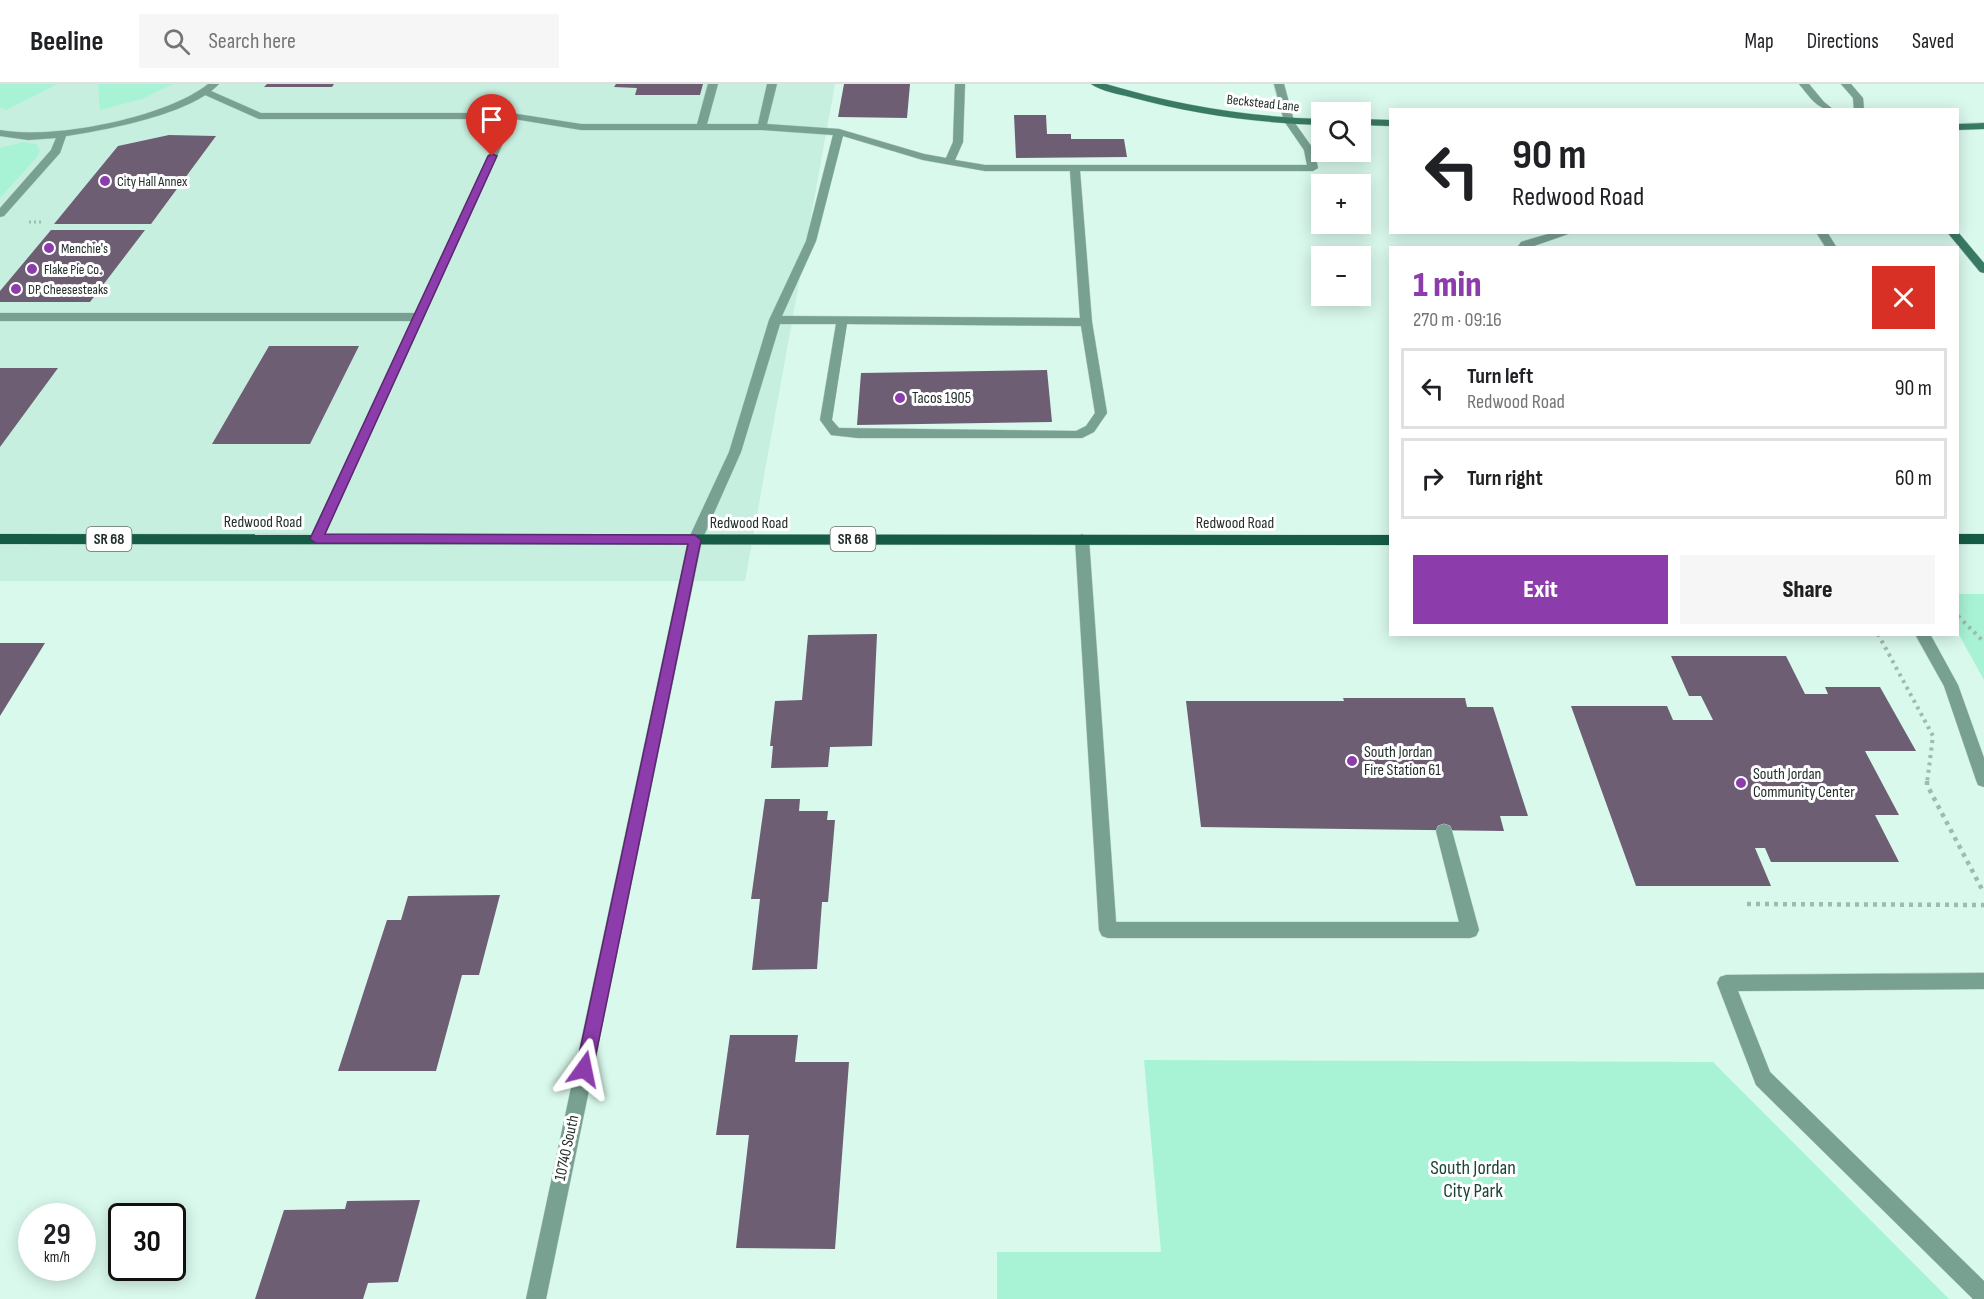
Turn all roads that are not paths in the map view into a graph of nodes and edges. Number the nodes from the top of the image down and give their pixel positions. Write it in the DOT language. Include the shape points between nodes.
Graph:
graph roads {
  1 [pos="214,84"];
  2 [pos="713,84"];
  3 [pos="772,84"];
  4 [pos="960,84"];
  5 [pos="1096,84"];
  6 [pos="1278,84"];
  7 [pos="1804,84"];
  8 [pos="1846,84"];
  9 [pos="208,93"];
  10 [pos="1827,108"];
  11 [pos="1859,108"];
  12 [pos="511,116"];
  13 [pos="1289,121"];
  14 [pos="1311,122"];
  15 [pos="1371,123"];
  16 [pos="1389,123"];
  17 [pos="1984,126"];
  18 [pos="701,127"];
  19 [pos="762,127"];
  20 [pos="1959,127"];
  21 [pos="839,132"];
  22 [pos="62,133"];
  23 [pos="2,136"];
  24 [pos="949,162"];
  25 [pos="1075,168"];
  26 [pos="0,214"];
  27 [pos="1562,234"];
  28 [pos="1954,234"];
  29 [pos="1524,246"];
  30 [pos="1984,270"];
  31 [pos="0,317"];
  32 [pos="420,317"];
  33 [pos="775,320"];
  34 [pos="842,321"];
  35 [pos="1086,322"];
  36 [pos="0,539"];
  37 [pos="316,539"];
  38 [pos="1082,539"];
  39 [pos="1959,539"];
  40 [pos="1984,539"];
  41 [pos="695,540"];
  42 [pos="1389,540"];
  43 [pos="1923,636"];
  44 [pos="1984,780"];
  45 [pos="1444,831"];
  46 [pos="1984,981"];
  47 [pos="1984,1295"];
  48 [pos="536,1299"];
  1 -- 9 [label="street"];
  2 -- 18 [label="street"];
  3 -- 19 [label="street"];
  4 -- 24 [label="street" via="958,142"];
  5 -- 13 [label="street, Beckstead Lane" via="1147,99"];
  6 -- 13 [label="street"];
  7 -- 10 [label="street"];
  8 -- 11 [label="street" via="1857,98"];
  9 -- 12 [label="street" via="259,116"];
  9 -- 22 [label="street" via="105,126"];
  12 -- 18 [label="street" via="581,127"];
  12 -- 32 [label="street"];
  13 -- 14 [label="street, Beckstead Lane"];
  13 -- 25 [label="street" via="1309,150 1313,168"];
  15 -- 16 [label="street"];
  17 -- 20 [label="street"];
  18 -- 19 [label="street"];
  19 -- 21 [label="street"];
  21 -- 24 [label="street"];
  21 -- 33 [label="street, 10740 South" via="811,241"];
  22 -- 23 [label="street"];
  22 -- 26 [label="street" via="56,151"];
  24 -- 25 [label="street" via="985,168"];
  25 -- 35 [label="street"];
  27 -- 29 [label="street"];
  28 -- 30 [label="street"];
  31 -- 32 [label="street"];
  32 -- 37 [label="street"];
  33 -- 34 [label="street"];
  33 -- 41 [label="street, 10740 South" via="735,452"];
  34 -- 35 [label="street"];
  34 -- 35 [label="street" via="826,420 836,432 1078,435 1089,429 1101,413"];
  36 -- 37 [label="main road, Redwood Road / SR 68"];
  37 -- 41 [label="main road, Redwood Road / SR 68"];
  38 -- 41 [label="main road, Redwood Road / SR 68"];
  38 -- 42 [label="main road, Redwood Road / SR 68"];
  38 -- 45 [label="street" via="1108,930 1470,930"];
  39 -- 40 [label="main road"];
  41 -- 48 [label="street, 10740 South"];
  43 -- 44 [label="street" via="1951,685"];
  46 -- 47 [label="street" via="1726,983 1763,1078"];
}
